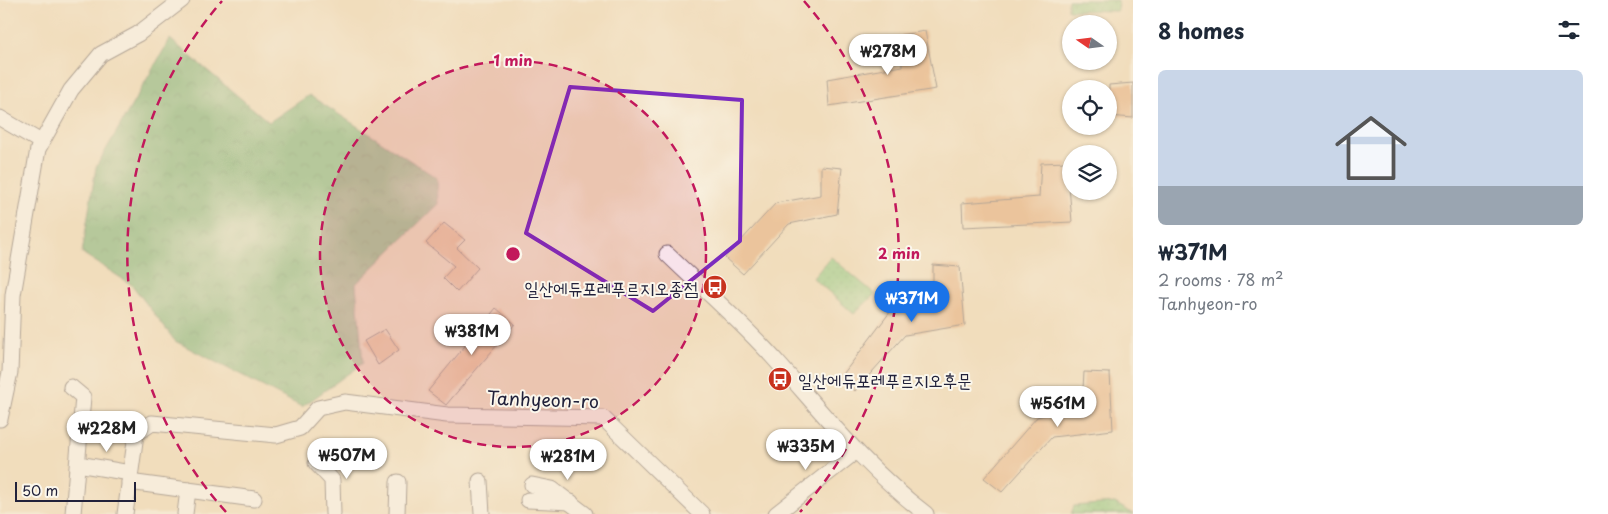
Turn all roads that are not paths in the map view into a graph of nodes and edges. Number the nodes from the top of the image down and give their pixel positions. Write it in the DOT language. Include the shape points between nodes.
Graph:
graph roads {
  1 [pos="182,0"];
  2 [pos="0,118"];
  3 [pos="42,142"];
  4 [pos="667,254"];
  5 [pos="71,387"];
  6 [pos="0,416"];
  7 [pos="855,452"];
  8 [pos="78,464"];
  9 [pos="316,464"];
  10 [pos="130,477"];
  11 [pos="480,481"];
  12 [pos="398,482"];
  13 [pos="532,485"];
  14 [pos="188,490"];
  15 [pos="254,499"];
  16 [pos="528,500"];
  17 [pos="572,502"];
  18 [pos="73,514"];
  19 [pos="125,514"];
  20 [pos="185,514"];
  21 [pos="333,514"];
  22 [pos="397,514"];
  23 [pos="482,514"];
  24 [pos="585,514"];
  25 [pos="702,514"];
  26 [pos="776,514"];
  27 [pos="926,514"];
  1 -- 3 [label="street" via="138,34 101,54 71,90"];
  2 -- 3 [label="street"];
  3 -- 6 [label="street" via="38,149 13,295 10,372"];
  4 -- 7 [label="street" via="777,361"];
  5 -- 8 [label="street" via="83,397"];
  7 -- 26 [label="street"];
  7 -- 27 [label="street"];
  8 -- 10 [label="street"];
  8 -- 18 [label="street"];
  9 -- 21 [label="street" via="332,480"];
  10 -- 14 [label="street"];
  10 -- 19 [label="street"];
  10 -- 25 [label="street, Tanhyeon-ro" via="136,434 152,424 276,435 300,428 318,408 344,402 447,415 603,418"];
  11 -- 23 [label="street"];
  12 -- 22 [label="street"];
  13 -- 17 [label="street" via="552,489"];
  14 -- 15 [label="street"];
  14 -- 20 [label="street"];
  16 -- 17 [label="street"];
  17 -- 24 [label="street"];
}
